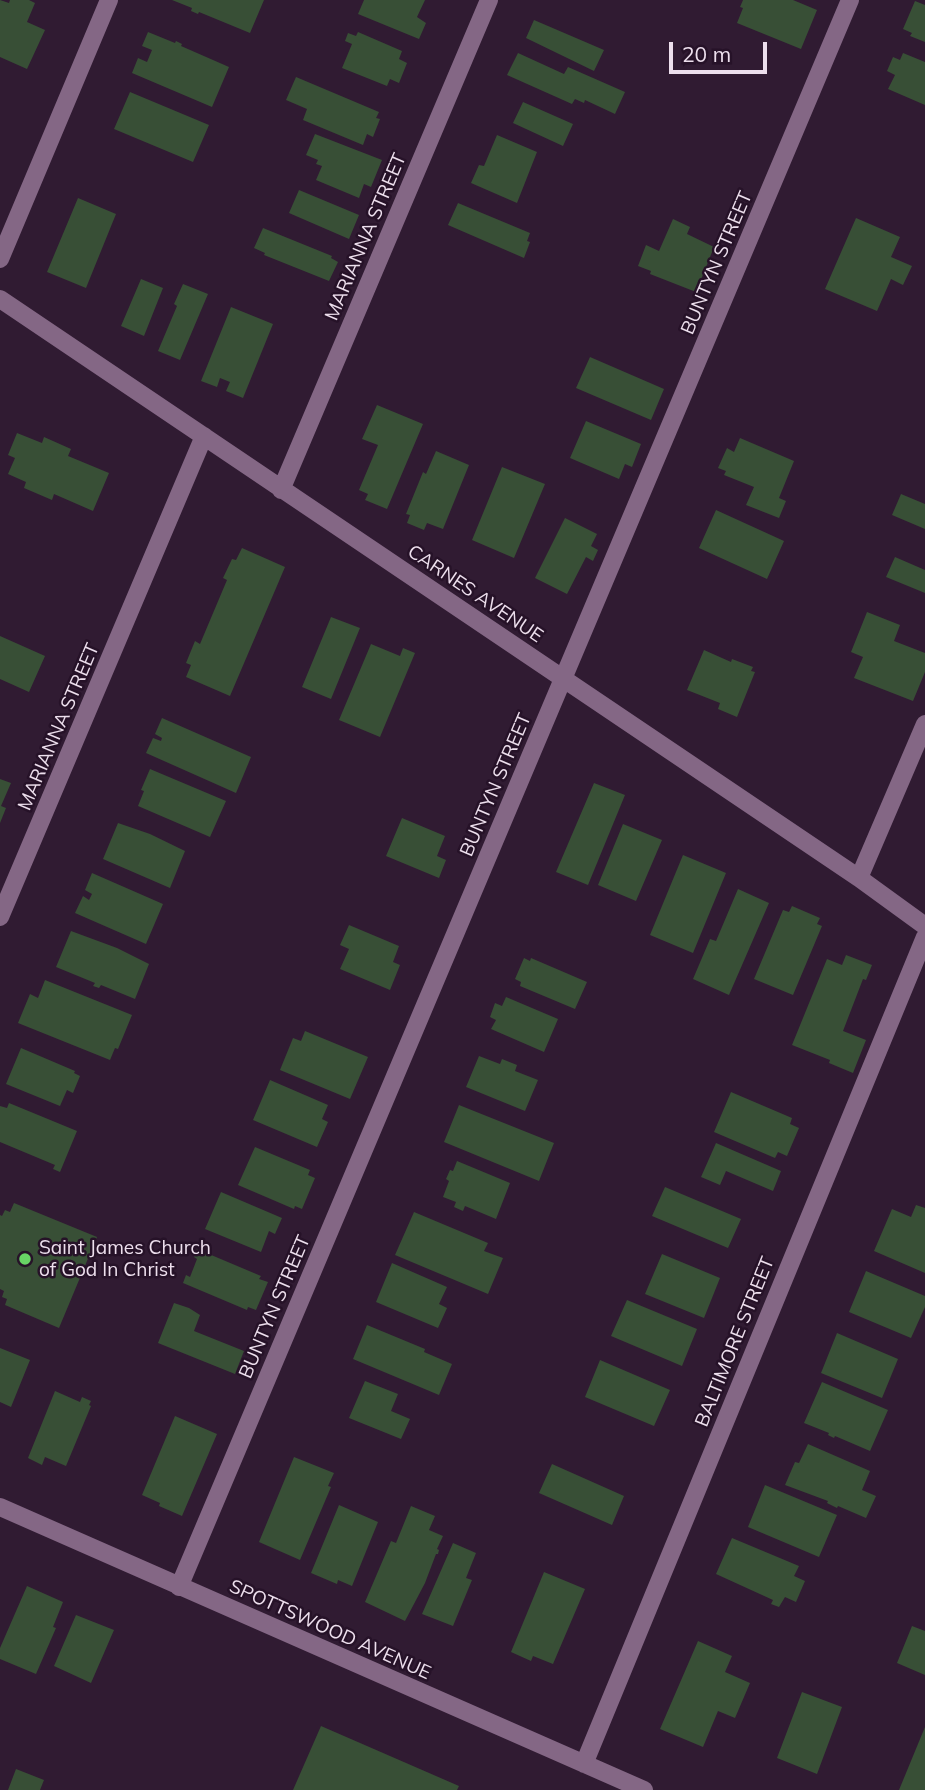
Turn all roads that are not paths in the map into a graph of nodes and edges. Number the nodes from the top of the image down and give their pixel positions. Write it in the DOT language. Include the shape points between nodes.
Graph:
graph roads {
  1 [pos="109,0"];
  2 [pos="489,0"];
  3 [pos="850,0"];
  4 [pos="0,259"];
  5 [pos="0,299"];
  6 [pos="204,436"];
  7 [pos="281,490"];
  8 [pos="565,678"];
  9 [pos="925,724"];
  10 [pos="859,878"];
  11 [pos="0,918"];
  12 [pos="925,926"];
  13 [pos="925,937"];
  14 [pos="0,1507"];
  15 [pos="179,1587"];
  16 [pos="584,1764"];
  17 [pos="644,1790"];
  1 -- 4 [label="street"];
  2 -- 7 [label="street, MARIANNA STREET"];
  3 -- 8 [label="street, BUNTYN STREET"];
  5 -- 6 [label="street, CARNES AVENUE"];
  6 -- 7 [label="street, CARNES AVENUE"];
  6 -- 11 [label="street, MARIANNA STREET"];
  7 -- 8 [label="street, CARNES AVENUE"];
  8 -- 10 [label="street, CARNES AVENUE"];
  8 -- 15 [label="street, BUNTYN STREET"];
  9 -- 10 [label="street"];
  10 -- 12 [label="street, CARNES AVENUE"];
  13 -- 16 [label="street, BALTIMORE STREET"];
  14 -- 15 [label="street, SPOTTSWOOD AVENUE"];
  15 -- 16 [label="street, SPOTTSWOOD AVENUE"];
  16 -- 17 [label="street, SPOTTSWOOD AVENUE"];
}
